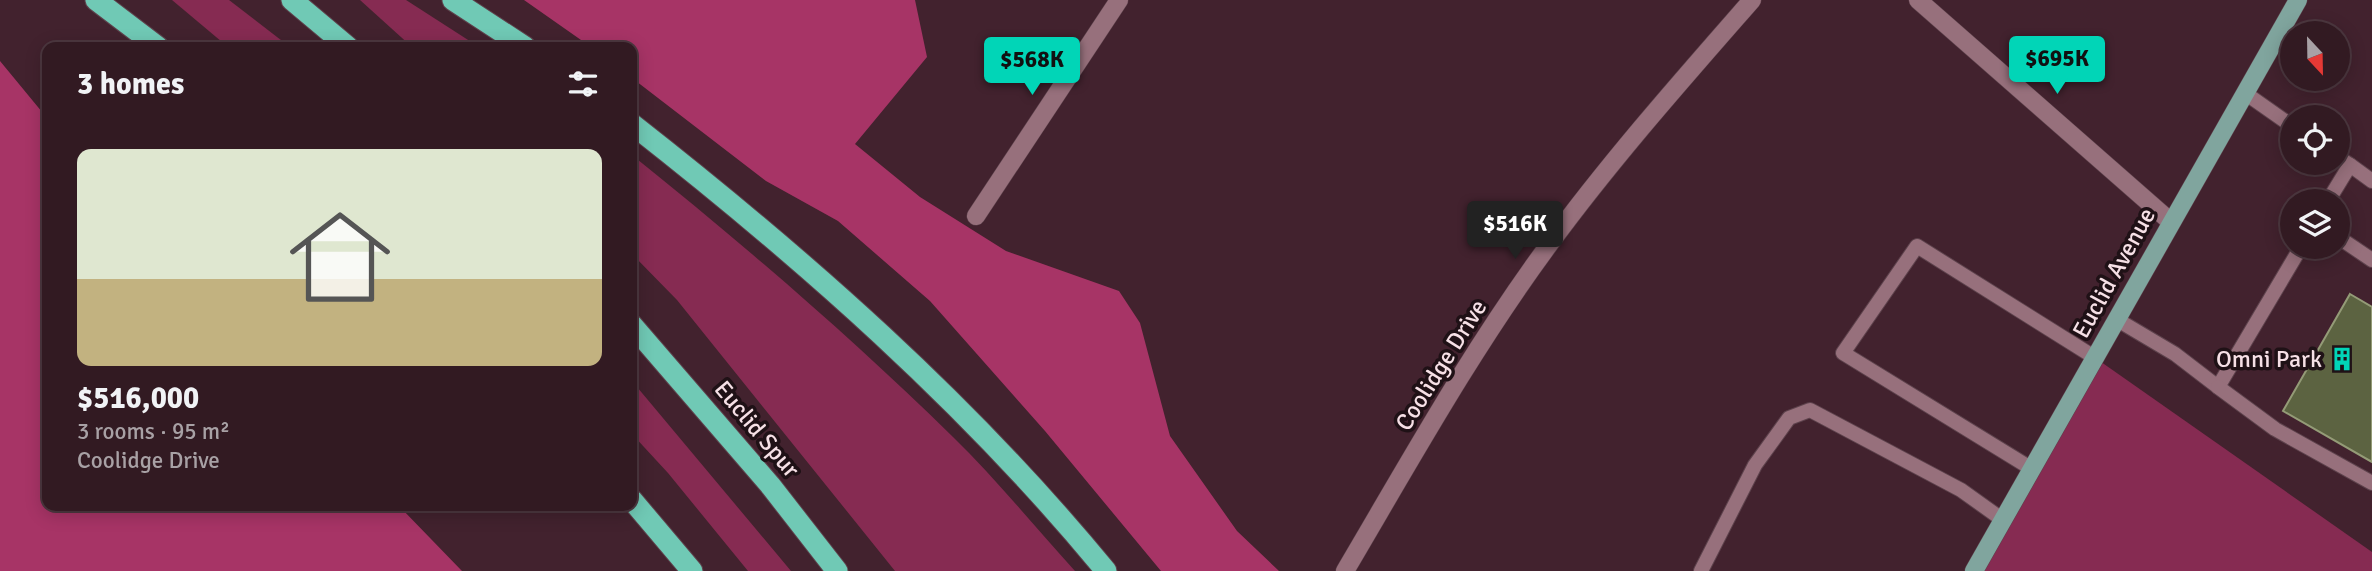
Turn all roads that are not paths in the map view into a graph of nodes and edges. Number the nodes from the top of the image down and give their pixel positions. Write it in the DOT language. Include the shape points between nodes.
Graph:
graph roads {
  1 [pos="96,0"];
  2 [pos="292,0"];
  3 [pos="453,0"];
  4 [pos="1119,0"];
  5 [pos="1752,0"];
  6 [pos="1918,0"];
  7 [pos="2298,0"];
  8 [pos="151,42"];
  9 [pos="342,42"];
  10 [pos="517,42"];
  11 [pos="2245,93"];
  12 [pos="2280,118"];
  13 [pos="637,128"];
  14 [pos="2350,165"];
  15 [pos="2372,181"];
  16 [pos="976,216"];
  17 [pos="2171,222"];
  18 [pos="2350,245"];
  19 [pos="2294,259"];
  20 [pos="2372,260"];
  21 [pos="2116,319"];
  22 [pos="637,331"];
  23 [pos="2094,357"];
  24 [pos="2218,387"];
  25 [pos="2032,468"];
  26 [pos="2372,483"];
  27 [pos="637,506"];
  28 [pos="2003,520"];
  29 [pos="692,571"];
  30 [pos="837,571"];
  31 [pos="1106,571"];
  32 [pos="1345,571"];
  33 [pos="1701,571"];
  34 [pos="1974,571"];
  1 -- 8 [label="highway"];
  2 -- 9 [label="highway"];
  3 -- 10 [label="highway"];
  4 -- 16 [label="street"];
  5 -- 32 [label="street, Coolidge Drive" via="1649,118 1548,247 1461,374"];
  6 -- 17 [label="street"];
  7 -- 11 [label="main road, Euclid Avenue"];
  11 -- 12 [label="lane"];
  11 -- 17 [label="main road, Euclid Avenue"];
  13 -- 31 [label="highway" via="780,243 928,378"];
  14 -- 15 [label="lane"];
  17 -- 21 [label="main road, Euclid Avenue"];
  18 -- 20 [label="lane"];
  19 -- 24 [label="lane"];
  21 -- 23 [label="main road, Euclid Avenue"];
  21 -- 24 [label="lane" via="2175,354"];
  22 -- 30 [label="highway, Euclid Spur"];
  23 -- 25 [label="main road, Euclid Avenue"];
  23 -- 25 [label="lane" via="1917,246 1843,353"];
  24 -- 26 [label="lane" via="2275,429"];
  25 -- 28 [label="main road, Euclid Avenue"];
  27 -- 29 [label="highway"];
  28 -- 33 [label="lane" via="1961,490 1810,410 1789,418 1755,465"];
  28 -- 34 [label="main road, Euclid Avenue"];
}
